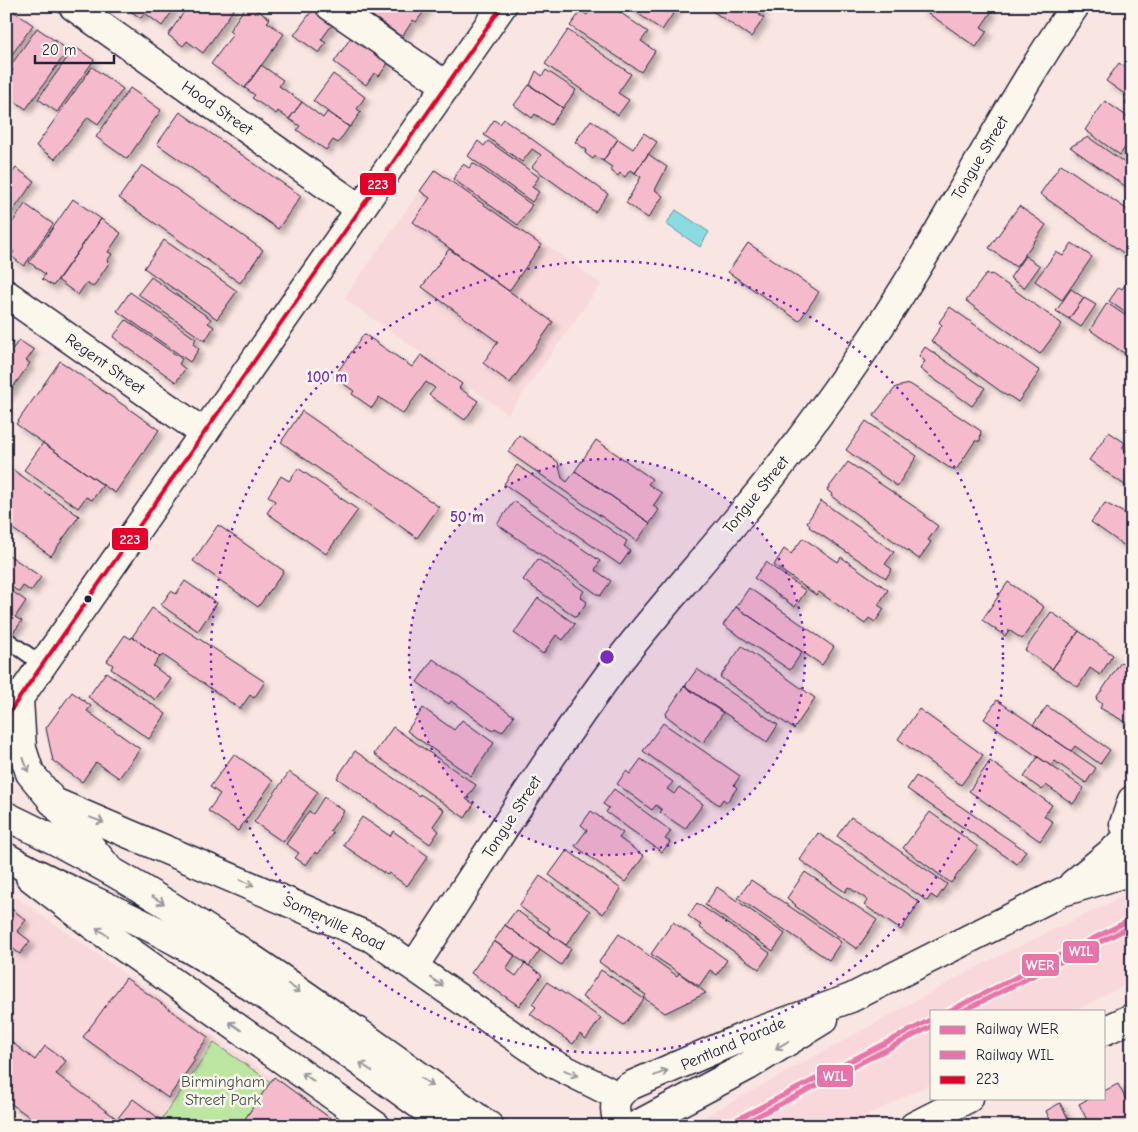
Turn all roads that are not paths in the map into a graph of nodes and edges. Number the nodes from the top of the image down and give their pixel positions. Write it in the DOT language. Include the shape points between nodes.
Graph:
graph roads {
  1 [pos="73,6"];
  2 [pos="330,6"];
  3 [pos="502,6"];
  4 [pos="1074,6"];
  5 [pos="447,86"];
  6 [pos="360,210"];
  7 [pos="6,294"];
  8 [pos="204,433"];
  9 [pos="6,639"];
  10 [pos="43,665"];
  11 [pos="12,708"];
  12 [pos="1132,800"];
  13 [pos="52,801"];
  14 [pos="6,816"];
  15 [pos="1131,838"];
  16 [pos="6,858"];
  17 [pos="1132,871"];
  18 [pos="116,875"];
  19 [pos="1062,892"];
  20 [pos="414,966"];
  21 [pos="851,998"];
  22 [pos="1132,1018"];
  23 [pos="1106,1030"];
  24 [pos="618,1096"];
  25 [pos="965,1100"];
  26 [pos="376,1126"];
  27 [pos="449,1126"];
  28 [pos="489,1126"];
  29 [pos="620,1126"];
  30 [pos="634,1126"];
  31 [pos="914,1126"];
  1 -- 6 [label="street, Hood Street"];
  2 -- 5 [label="street"];
  3 -- 5 [label="street"];
  4 -- 20 [label="street, Tongue Street" via="862,353 805,435 612,670"];
  5 -- 6 [label="street"];
  6 -- 8 [label="street"];
  7 -- 8 [label="street, Regent Street"];
  8 -- 10 [label="street"];
  9 -- 10 [label="lane"];
  10 -- 11 [label="street"];
  11 -- 13 [label="street, one-way" via="25,762"];
  12 -- 15 [label="street" via="1124,824"];
  13 -- 18 [label="street"];
  13 -- 20 [label="street, Somerville Road, one-way" via="351,928"];
  14 -- 18 [label="street"];
  15 -- 19 [label="street, Pentland Parade"];
  26 -- 16 [label="street, one-way" via="91,924"];
  27 -- 16 [label="street, one-way" via="222,968 140,922"];
  17 -- 19 [label="street, Pentland Parade"];
  18 -- 28 [label="street, one-way" via="225,940"];
  19 -- 21 [label="street, Pentland Parade"];
  20 -- 24 [label="street, Somerville Road, one-way" via="554,1064"];
  24 -- 21 [label="street, Pentland Parade, one-way" via="632,1085 748,1035"];
  21 -- 30 [label="street, Pentland Parade, one-way" via="811,1028 748,1066"];
  22 -- 23 [label="street"];
  24 -- 29 [label="street" via="614,1108"];
  25 -- 31 [label="street"];
}
